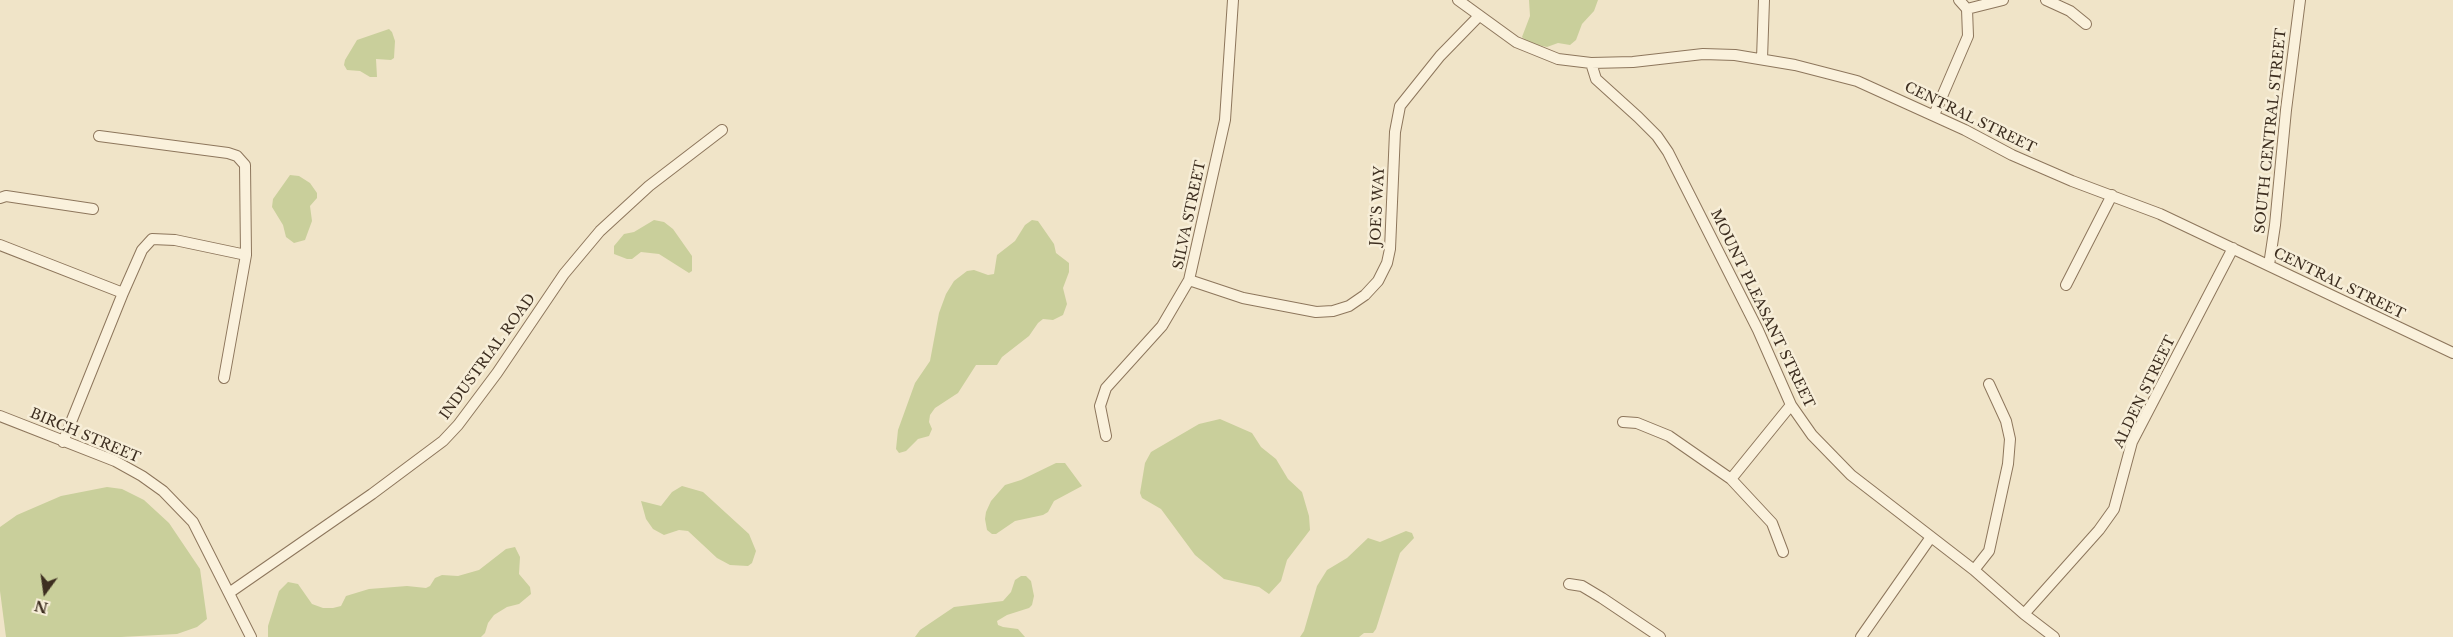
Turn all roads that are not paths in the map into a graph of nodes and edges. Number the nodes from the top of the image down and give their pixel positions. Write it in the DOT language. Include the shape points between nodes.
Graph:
graph roads {
  1 [pos="1233,0"];
  2 [pos="1458,0"];
  3 [pos="1764,0"];
  4 [pos="1959,0"];
  5 [pos="2003,0"];
  6 [pos="2046,0"];
  7 [pos="2300,0"];
  8 [pos="1967,9"];
  9 [pos="1478,16"];
  10 [pos="2086,24"];
  11 [pos="1762,59"];
  12 [pos="1591,63"];
  13 [pos="1934,115"];
  14 [pos="722,130"];
  15 [pos="98,136"];
  16 [pos="2112,195"];
  17 [pos="0,198"];
  18 [pos="93,209"];
  19 [pos="0,245"];
  20 [pos="2233,248"];
  21 [pos="246,255"];
  22 [pos="2269,265"];
  23 [pos="1189,280"];
  24 [pos="2066,285"];
  25 [pos="123,293"];
  26 [pos="2453,353"];
  27 [pos="224,378"];
  28 [pos="1988,384"];
  29 [pos="1791,405"];
  30 [pos="0,416"];
  31 [pos="1623,422"];
  32 [pos="1106,436"];
  33 [pos="63,442"];
  34 [pos="1731,479"];
  35 [pos="1931,537"];
  36 [pos="1783,552"];
  37 [pos="1974,570"];
  38 [pos="1569,584"];
  39 [pos="229,593"];
  40 [pos="2024,614"];
  41 [pos="252,637"];
  42 [pos="1660,637"];
  43 [pos="1861,637"];
  44 [pos="2054,637"];
  1 -- 23 [label="street, SILVA STREET" via="1229,87 1224,120"];
  2 -- 9 [label="street, CENTRAL STREET"];
  3 -- 11 [label="street"];
  4 -- 8 [label="street"];
  5 -- 8 [label="street"];
  6 -- 10 [label="street" via="2070,11"];
  7 -- 22 [label="street, SOUTH CENTRAL STREET"];
  8 -- 13 [label="street" via="1968,36"];
  9 -- 12 [label="street, CENTRAL STREET" via="1516,42 1538,52 1558,59"];
  9 -- 23 [label="street, JOE'S WAY" via="1440,56 1400,106 1395,132 1390,249 1378,281 1365,296 1349,306 1316,312 1243,298"];
  11 -- 12 [label="street, CENTRAL STREET" via="1704,54"];
  11 -- 13 [label="street, CENTRAL STREET" via="1857,81"];
  12 -- 29 [label="street, MOUNT PLEASANT STREET" via="1596,79 1657,136 1668,152 1758,330"];
  13 -- 16 [label="street, CENTRAL STREET" via="2012,155"];
  14 -- 39 [label="street, INDUSTRIAL ROAD" via="649,186 600,231 564,274 458,425 443,440 372,494"];
  15 -- 21 [label="street" via="206,149 228,153 242,160 247,186"];
  16 -- 20 [label="street, CENTRAL STREET"];
  16 -- 24 [label="street"];
  17 -- 18 [label="street" via="6,196"];
  19 -- 25 [label="street"];
  20 -- 22 [label="street, CENTRAL STREET"];
  20 -- 40 [label="street, ALDEN STREET" via="2132,442 2114,509"];
  21 -- 25 [label="street" via="175,240 152,239 142,250"];
  21 -- 27 [label="street"];
  22 -- 26 [label="street, CENTRAL STREET"];
  23 -- 32 [label="street, SILVA STREET" via="1162,326 1106,388 1100,406"];
  25 -- 33 [label="street"];
  28 -- 37 [label="street" via="2006,421 2010,439 1989,551"];
  29 -- 34 [label="street"];
  29 -- 35 [label="street, MOUNT PLEASANT STREET" via="1830,456"];
  30 -- 33 [label="street, BIRCH STREET"];
  31 -- 34 [label="street" via="1637,423 1669,436"];
  33 -- 39 [label="street, BIRCH STREET" via="116,461 163,491 193,522"];
  34 -- 36 [label="street" via="1772,523"];
  35 -- 37 [label="street, MOUNT PLEASANT STREET"];
  35 -- 43 [label="street"];
  37 -- 40 [label="street, MOUNT PLEASANT STREET"];
  38 -- 42 [label="street" via="1589,590"];
  39 -- 41 [label="street, BIRCH STREET"];
  40 -- 44 [label="street, MOUNT PLEASANT STREET"];
}
